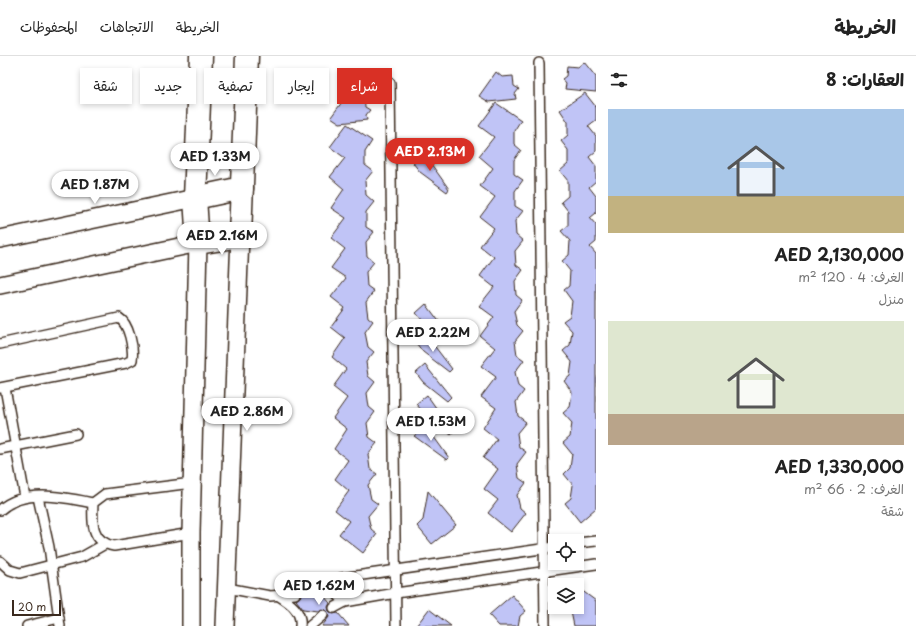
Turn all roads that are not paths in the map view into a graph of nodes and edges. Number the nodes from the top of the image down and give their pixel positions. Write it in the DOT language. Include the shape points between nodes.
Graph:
graph roads {
  1 [pos="201,56"];
  2 [pos="247,56"];
  3 [pos="538,63"];
  4 [pos="390,104"];
  5 [pos="242,188"];
  6 [pos="195,198"];
  7 [pos="240,236"];
  8 [pos="0,239"];
  9 [pos="198,243"];
  10 [pos="0,285"];
  11 [pos="0,344"];
  12 [pos="2,388"];
  13 [pos="76,434"];
  14 [pos="16,445"];
  15 [pos="0,449"];
  16 [pos="192,483"];
  17 [pos="38,497"];
  18 [pos="25,498"];
  19 [pos="94,503"];
  20 [pos="0,510"];
  21 [pos="191,533"];
  22 [pos="596,540"];
  23 [pos="584,542"];
  24 [pos="105,544"];
  25 [pos="548,547"];
  26 [pos="544,548"];
  27 [pos="0,561"];
  28 [pos="596,564"];
  29 [pos="50,566"];
  30 [pos="395,570"];
  31 [pos="544,572"];
  32 [pos="342,578"];
  33 [pos="227,588"];
  34 [pos="312,588"];
  35 [pos="396,593"];
  36 [pos="295,594"];
  37 [pos="279,596"];
  38 [pos="345,602"];
  39 [pos="334,608"];
  40 [pos="323,616"];
  41 [pos="60,622"];
  42 [pos="27,626"];
  43 [pos="191,626"];
  44 [pos="225,626"];
  45 [pos="300,626"];
  46 [pos="310,626"];
  47 [pos="396,626"];
  48 [pos="545,626"];
  1 -- 6 [label="street"];
  2 -- 5 [label="street"];
  3 -- 26 [label="lane"];
  4 -- 30 [label="lane"];
  5 -- 6 [label="street"];
  5 -- 7 [label="street"];
  6 -- 8 [label="street"];
  6 -- 9 [label="street"];
  7 -- 9 [label="street"];
  7 -- 33 [label="street"];
  9 -- 10 [label="street"];
  9 -- 16 [label="street"];
  11 -- 12 [label="lane" via="119,318 127,326 133,354 132,360 126,363"];
  12 -- 14 [label="lane"];
  13 -- 14 [label="lane"];
  14 -- 15 [label="lane"];
  14 -- 18 [label="lane"];
  16 -- 19 [label="lane" via="105,494"];
  16 -- 21 [label="street"];
  17 -- 18 [label="lane"];
  17 -- 19 [label="lane"];
  17 -- 29 [label="lane" via="44,517"];
  18 -- 20 [label="lane" via="9,502"];
  19 -- 24 [label="lane" via="92,520 97,537"];
  21 -- 24 [label="lane" via="114,546"];
  21 -- 43 [label="street"];
  22 -- 23 [label="lane"];
  24 -- 29 [label="lane" via="82,557"];
  25 -- 26 [label="lane"];
  26 -- 30 [label="lane"];
  26 -- 31 [label="lane"];
  27 -- 29 [label="lane" via="10,570 20,573"];
  28 -- 31 [label="lane"];
  29 -- 41 [label="lane"];
  30 -- 32 [label="lane"];
  30 -- 35 [label="lane"];
  31 -- 35 [label="lane"];
  31 -- 48 [label="lane"];
  32 -- 34 [label="lane"];
  32 -- 38 [label="lane" via="337,587 338,595"];
  33 -- 37 [label="lane"];
  33 -- 44 [label="street"];
  35 -- 38 [label="lane"];
  35 -- 47 [label="lane"];
  36 -- 37 [label="lane"];
  37 -- 45 [label="lane" via="295,607 301,621"];
  38 -- 39 [label="lane"];
  40 -- 46 [label="lane"];
  41 -- 42 [label="lane"];
}
